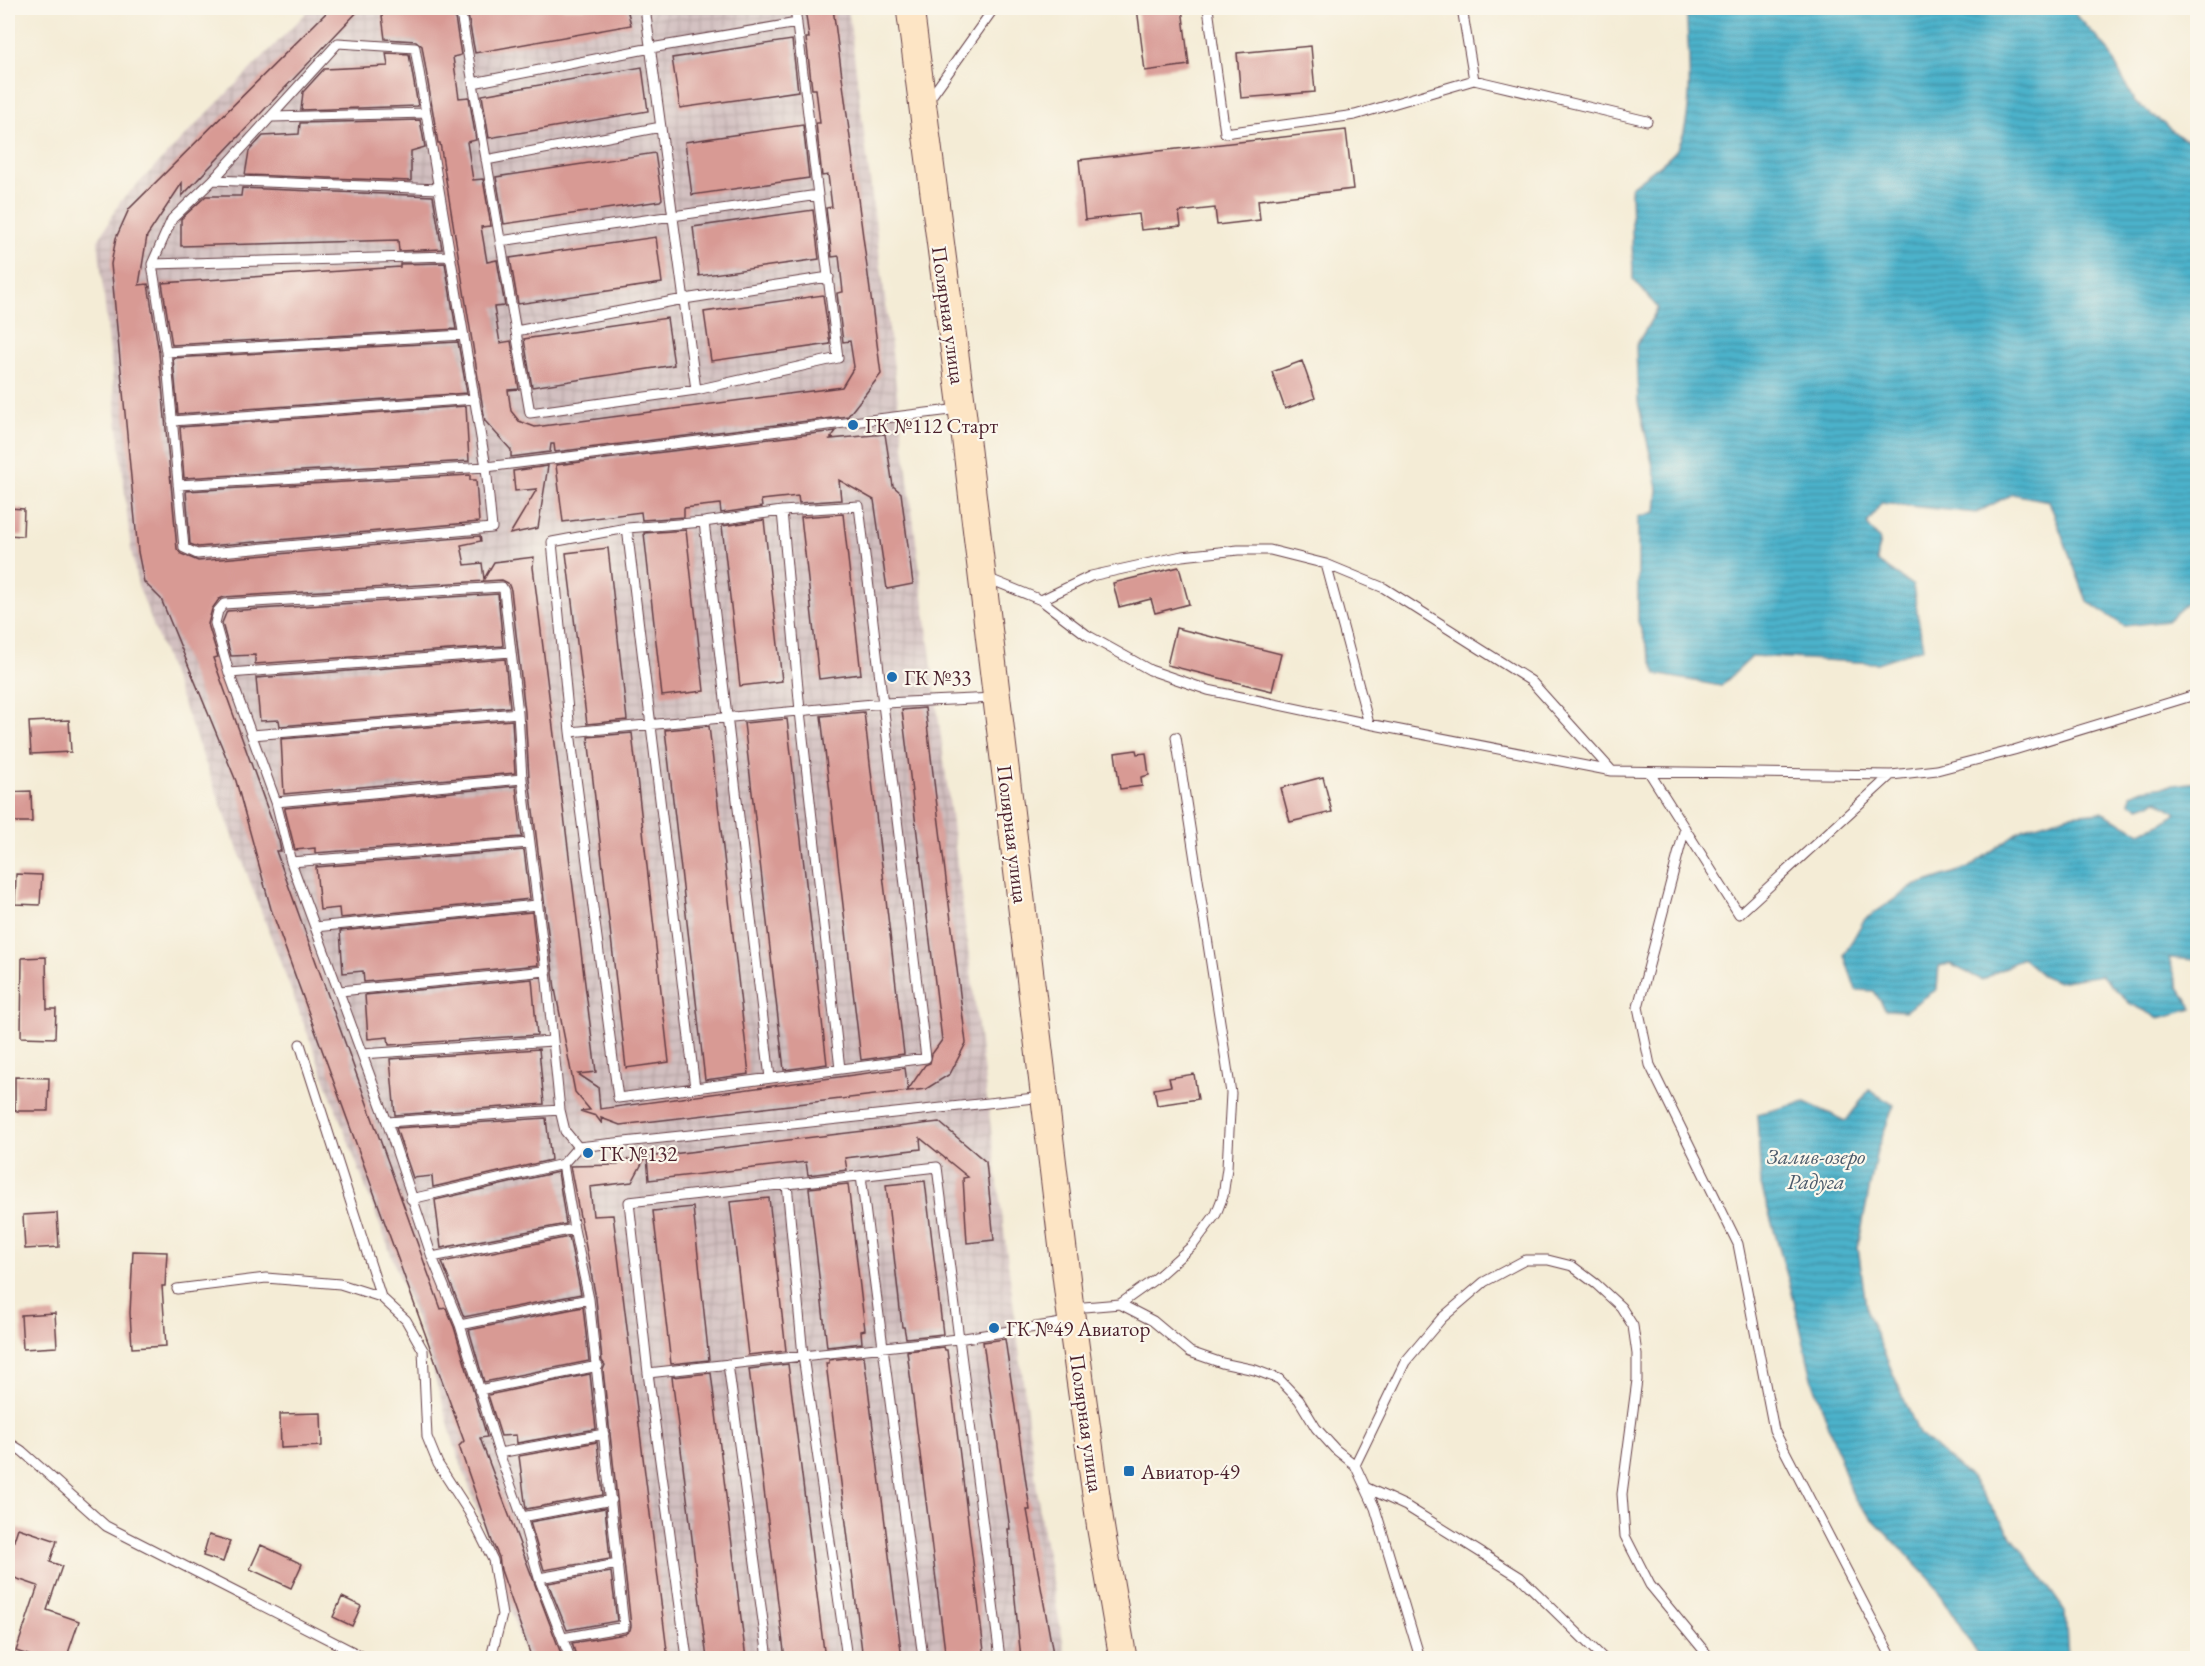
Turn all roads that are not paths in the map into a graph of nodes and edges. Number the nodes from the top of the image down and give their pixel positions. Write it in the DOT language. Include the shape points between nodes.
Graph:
graph roads {
  1 [pos="460,8"];
  2 [pos="645,8"];
  3 [pos="795,8"];
  4 [pos="910,8"];
  5 [pos="994,8"];
  6 [pos="1208,8"];
  7 [pos="1462,8"];
  8 [pos="797,24"];
  9 [pos="651,48"];
  10 [pos="1474,80"];
  11 [pos="473,82"];
  12 [pos="922,110"];
  13 [pos="426,114"];
  14 [pos="273,117"];
  15 [pos="1647,121"];
  16 [pos="661,127"];
  17 [pos="486,160"];
  18 [pos="213,180"];
  19 [pos="439,189"];
  20 [pos="818,195"];
  21 [pos="673,215"];
  22 [pos="500,241"];
  23 [pos="450,256"];
  24 [pos="152,264"];
  25 [pos="829,278"];
  26 [pos="684,299"];
  27 [pos="516,331"];
  28 [pos="464,335"];
  29 [pos="166,352"];
  30 [pos="696,390"];
  31 [pos="475,399"];
  32 [pos="962,409"];
  33 [pos="172,421"];
  34 [pos="486,466"];
  35 [pos="178,485"];
  36 [pos="782,511"];
  37 [pos="704,522"];
  38 [pos="627,528"];
  39 [pos="1326,564"];
  40 [pos="982,576"];
  41 [pos="1041,600"];
  42 [pos="511,652"];
  43 [pos="229,673"];
  44 [pos="2198,694"];
  45 [pos="996,698"];
  46 [pos="884,703"];
  47 [pos="800,711"];
  48 [pos="518,713"];
  49 [pos="727,718"];
  50 [pos="1369,724"];
  51 [pos="651,725"];
  52 [pos="570,732"];
  53 [pos="252,735"];
  54 [pos="1176,737"];
  55 [pos="1612,771"];
  56 [pos="1649,772"];
  57 [pos="1891,775"];
  58 [pos="522,779"];
  59 [pos="276,802"];
  60 [pos="1685,828"];
  61 [pos="529,843"];
  62 [pos="291,862"];
  63 [pos="537,905"];
  64 [pos="315,927"];
  65 [pos="546,971"];
  66 [pos="340,991"];
  67 [pos="552,1041"];
  68 [pos="300,1044"];
  69 [pos="362,1054"];
  70 [pos="840,1069"];
  71 [pos="770,1078"];
  72 [pos="695,1088"];
  73 [pos="1046,1097"];
  74 [pos="560,1110"];
  75 [pos="387,1122"];
  76 [pos="578,1147"];
  77 [pos="563,1164"];
  78 [pos="861,1176"];
  79 [pos="787,1184"];
  80 [pos="411,1199"];
  81 [pos="574,1228"];
  82 [pos="432,1257"];
  83 [pos="177,1289"];
  84 [pos="381,1297"];
  85 [pos="589,1299"];
  86 [pos="1120,1304"];
  87 [pos="1071,1314"];
  88 [pos="460,1325"];
  89 [pos="958,1339"];
  90 [pos="882,1347"];
  91 [pos="803,1356"];
  92 [pos="728,1364"];
  93 [pos="598,1366"];
  94 [pos="648,1373"];
  95 [pos="479,1390"];
  96 [pos="604,1434"];
  97 [pos="8,1442"];
  98 [pos="499,1453"];
  99 [pos="1355,1466"];
  100 [pos="1365,1487"];
  101 [pos="612,1500"];
  102 [pos="522,1517"];
  103 [pos="618,1564"];
  104 [pos="539,1578"];
  105 [pos="563,1638"];
  106 [pos="365,1659"];
  107 [pos="487,1659"];
  108 [pos="570,1659"];
  109 [pos="687,1659"];
  110 [pos="768,1659"];
  111 [pos="847,1659"];
  112 [pos="923,1659"];
  113 [pos="1000,1659"];
  114 [pos="1123,1659"];
  115 [pos="1420,1659"];
  116 [pos="1603,1659"];
  117 [pos="1710,1659"];
  118 [pos="1892,1659"];
  1 -- 11 [label="lane"];
  2 -- 9 [label="lane"];
  3 -- 8 [label="lane"];
  4 -- 12 [label="main road, Полярная улица"];
  5 -- 12 [label="lane"];
  6 -- 10 [label="lane" via="1225,133 1356,115"];
  7 -- 10 [label="lane"];
  8 -- 9 [label="lane"];
  8 -- 20 [label="lane"];
  9 -- 11 [label="lane"];
  9 -- 16 [label="lane"];
  10 -- 15 [label="lane"];
  11 -- 17 [label="lane"];
  12 -- 32 [label="main road, Полярная улица"];
  13 -- 14 [label="lane"];
  13 -- 14 [label="lane" via="415,48 338,43"];
  13 -- 19 [label="lane"];
  14 -- 18 [label="lane"];
  16 -- 17 [label="lane"];
  16 -- 21 [label="lane"];
  17 -- 22 [label="lane"];
  18 -- 19 [label="lane"];
  18 -- 24 [label="lane" via="172,219"];
  19 -- 23 [label="lane"];
  20 -- 21 [label="lane"];
  20 -- 25 [label="lane"];
  21 -- 22 [label="lane"];
  21 -- 26 [label="lane"];
  22 -- 27 [label="lane"];
  23 -- 24 [label="lane"];
  23 -- 28 [label="lane"];
  24 -- 29 [label="lane"];
  25 -- 26 [label="lane"];
  25 -- 30 [label="lane" via="838,358"];
  26 -- 27 [label="lane"];
  26 -- 30 [label="lane"];
  27 -- 30 [label="lane" via="530,413"];
  28 -- 29 [label="lane"];
  28 -- 31 [label="lane"];
  29 -- 33 [label="lane"];
  31 -- 33 [label="lane"];
  31 -- 34 [label="lane"];
  32 -- 34 [label="lane"];
  32 -- 40 [label="main road, Полярная улица"];
  33 -- 35 [label="lane"];
  34 -- 35 [label="lane"];
  34 -- 35 [label="lane" via="492,528 196,554 184,548"];
  36 -- 37 [label="lane"];
  36 -- 46 [label="lane" via="859,506"];
  36 -- 47 [label="lane"];
  37 -- 38 [label="lane"];
  37 -- 49 [label="lane"];
  38 -- 51 [label="lane"];
  38 -- 52 [label="lane" via="552,542"];
  39 -- 41 [label="lane" via="1270,550 1182,556 1091,576"];
  39 -- 50 [label="lane"];
  39 -- 55 [label="lane" via="1384,588 1531,681"];
  40 -- 41 [label="lane"];
  40 -- 45 [label="main road, Полярная улица"];
  41 -- 50 [label="lane" via="1087,635 1150,670 1208,690"];
  42 -- 43 [label="lane"];
  42 -- 43 [label="lane" via="502,587 224,604 215,623"];
  42 -- 48 [label="lane"];
  43 -- 53 [label="lane"];
  44 -- 57 [label="lane" via="2014,750 1937,770"];
  45 -- 46 [label="lane"];
  45 -- 73 [label="main road, Полярная улица"];
  46 -- 47 [label="lane"];
  46 -- 70 [label="lane" via="926,1058"];
  47 -- 49 [label="lane"];
  47 -- 70 [label="lane"];
  48 -- 53 [label="lane"];
  48 -- 58 [label="lane"];
  49 -- 51 [label="lane"];
  49 -- 71 [label="lane"];
  50 -- 55 [label="lane"];
  51 -- 52 [label="lane"];
  51 -- 72 [label="lane"];
  52 -- 72 [label="lane" via="618,1098"];
  53 -- 59 [label="lane"];
  54 -- 86 [label="lane" via="1232,1094 1227,1168 1216,1214 1193,1245 1155,1280"];
  55 -- 56 [label="lane"];
  56 -- 57 [label="lane"];
  56 -- 60 [label="lane"];
  57 -- 60 [label="lane" via="1739,914"];
  58 -- 59 [label="lane"];
  58 -- 61 [label="lane"];
  59 -- 62 [label="lane"];
  60 -- 118 [label="lane" via="1638,1007 1650,1065 1738,1244 1774,1430"];
  61 -- 62 [label="lane"];
  61 -- 63 [label="lane"];
  62 -- 64 [label="lane"];
  63 -- 64 [label="lane"];
  63 -- 65 [label="lane"];
  64 -- 66 [label="lane"];
  65 -- 66 [label="lane"];
  65 -- 67 [label="lane"];
  66 -- 69 [label="lane"];
  67 -- 69 [label="lane"];
  67 -- 74 [label="lane"];
  68 -- 84 [label="lane"];
  69 -- 75 [label="lane"];
  70 -- 71 [label="lane"];
  71 -- 72 [label="lane"];
  73 -- 76 [label="lane"];
  73 -- 87 [label="main road, Полярная улица"];
  74 -- 75 [label="lane"];
  74 -- 76 [label="lane" via="565,1131"];
  75 -- 80 [label="lane"];
  76 -- 77 [label="lane"];
  77 -- 80 [label="lane"];
  77 -- 81 [label="lane"];
  78 -- 79 [label="lane"];
  78 -- 89 [label="lane" via="937,1167"];
  78 -- 90 [label="lane"];
  79 -- 91 [label="lane"];
  79 -- 94 [label="lane" via="629,1202"];
  80 -- 82 [label="lane"];
  81 -- 82 [label="lane"];
  81 -- 85 [label="lane"];
  82 -- 88 [label="lane"];
  83 -- 84 [label="lane" via="266,1278 340,1284"];
  84 -- 107 [label="lane" via="406,1320 423,1350 427,1437 438,1464 469,1512 493,1560 502,1615 491,1657"];
  85 -- 88 [label="lane"];
  85 -- 93 [label="lane"];
  86 -- 87 [label="lane"];
  86 -- 99 [label="lane" via="1153,1321 1190,1352 1279,1379 1299,1400 1316,1428"];
  87 -- 89 [label="lane"];
  87 -- 114 [label="main road, Полярная улица"];
  88 -- 95 [label="lane"];
  89 -- 90 [label="lane"];
  89 -- 113 [label="lane"];
  90 -- 91 [label="lane"];
  90 -- 112 [label="lane"];
  91 -- 92 [label="lane"];
  91 -- 111 [label="lane"];
  92 -- 94 [label="lane"];
  92 -- 110 [label="lane"];
  93 -- 95 [label="lane"];
  93 -- 96 [label="lane"];
  94 -- 109 [label="lane"];
  95 -- 98 [label="lane"];
  96 -- 98 [label="lane"];
  96 -- 101 [label="lane"];
  97 -- 106 [label="lane" via="106,1526"];
  98 -- 102 [label="lane"];
  99 -- 100 [label="lane"];
  99 -- 117 [label="lane" via="1405,1362 1442,1318 1484,1282 1525,1260 1572,1266 1621,1306 1633,1326 1637,1380 1622,1494 1625,1536 1650,1585"];
  100 -- 115 [label="lane" via="1375,1508"];
  100 -- 116 [label="lane" via="1406,1506 1520,1577"];
  101 -- 102 [label="lane"];
  101 -- 103 [label="lane"];
  102 -- 104 [label="lane"];
  103 -- 104 [label="lane"];
  103 -- 105 [label="lane" via="624,1627"];
  104 -- 105 [label="lane"];
  105 -- 108 [label="lane"];
}
